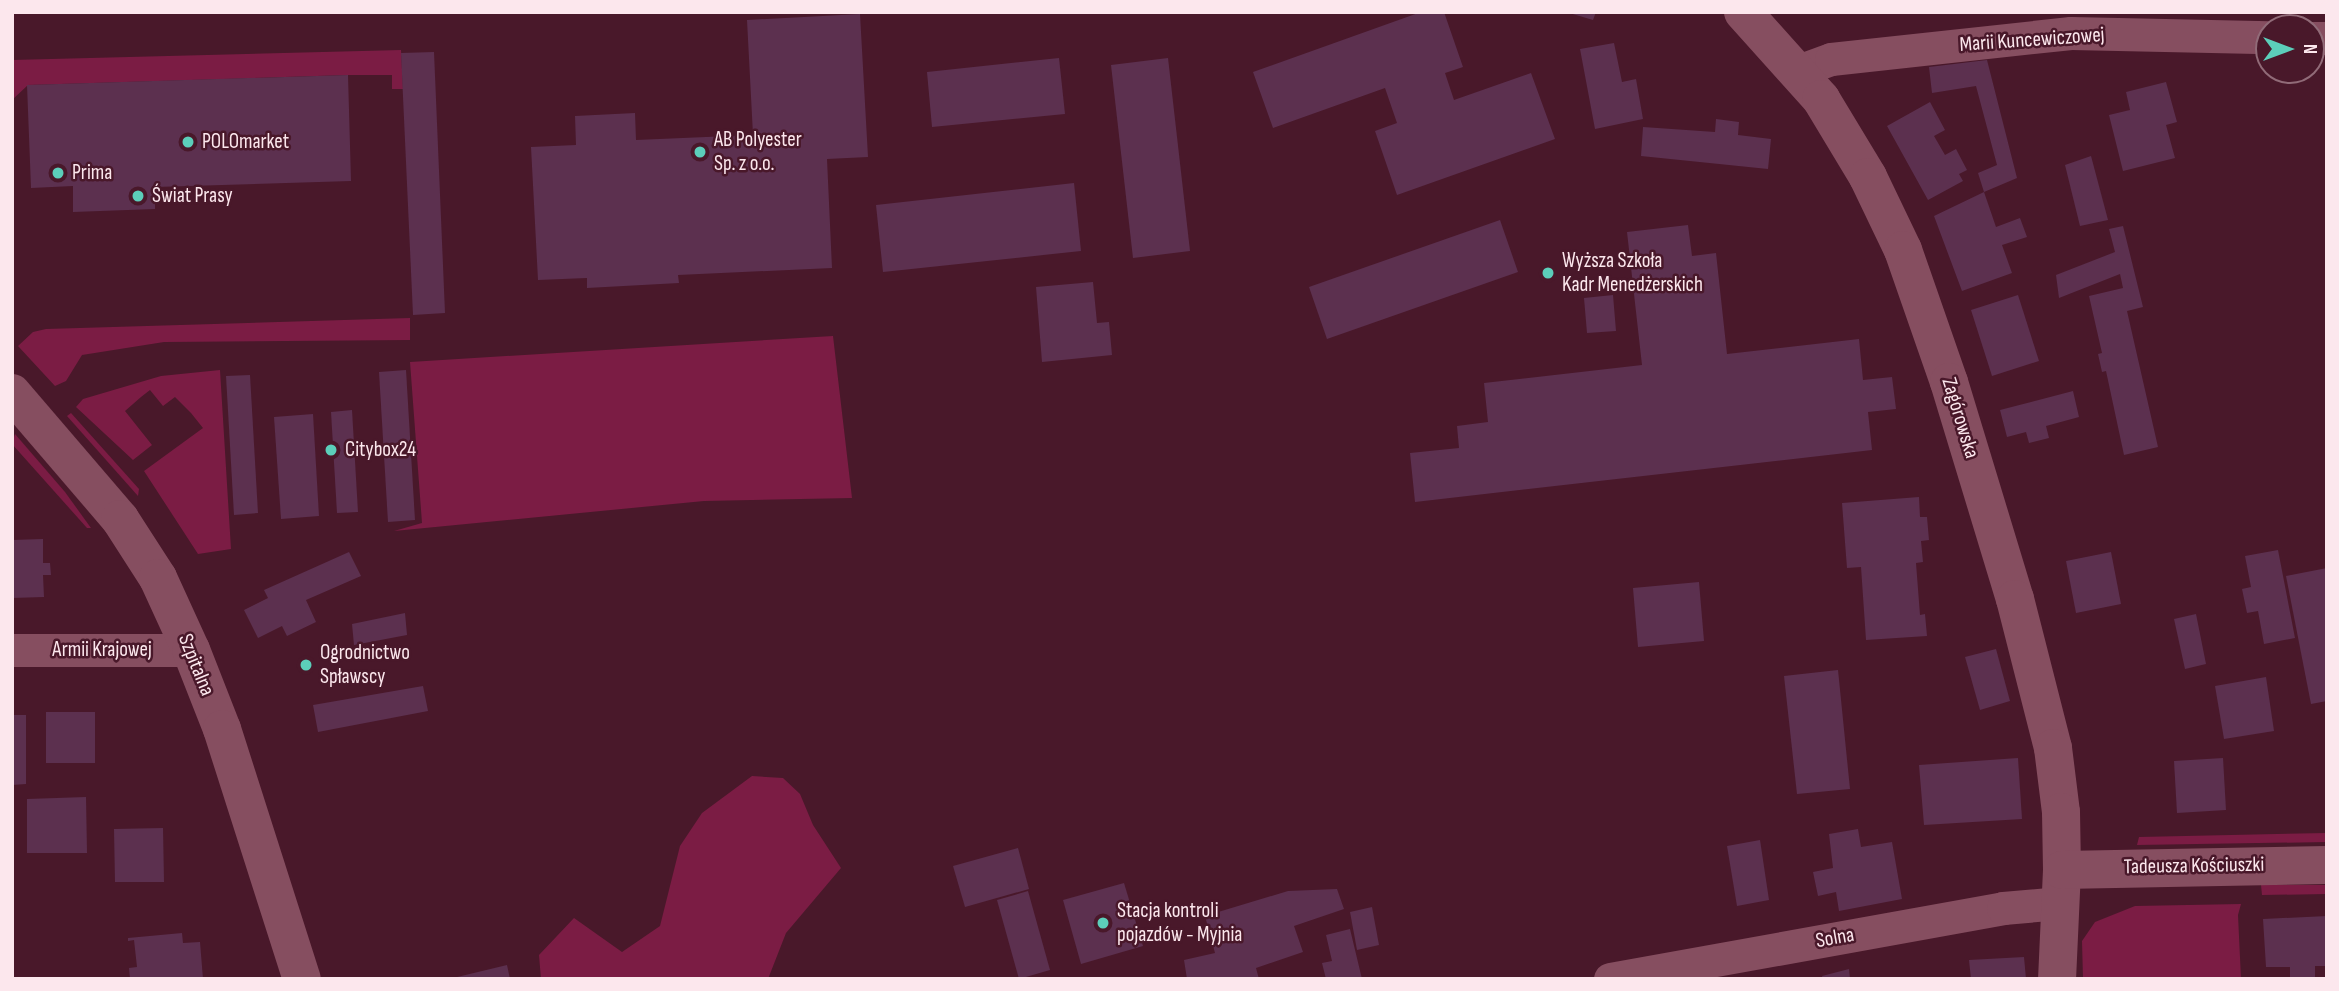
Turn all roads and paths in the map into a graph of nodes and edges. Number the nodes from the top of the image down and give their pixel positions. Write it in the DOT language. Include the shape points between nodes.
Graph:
graph roads {
  1 [pos="1743,12"];
  2 [pos="2255,37"];
  3 [pos="1798,71"];
  4 [pos="12,393"];
  5 [pos="12,650"];
  6 [pos="191,650"];
  7 [pos="2327,864"];
  8 [pos="2061,887"];
  9 [pos="302,979"];
  10 [pos="1610,979"];
  11 [pos="2057,979"];
  1 -- 3 [label="street, Zagórowska"];
  2 -- 3 [label="street, Marii Kuncewiczowej" via="2071,33 1832,59"];
  3 -- 8 [label="street, Zagórowska" via="1845,137 1887,215 1945,369 2045,710 2060,811"];
  4 -- 6 [label="street, Szpitalna" via="120,519 158,578"];
  5 -- 6 [label="street, Armii Krajowej"];
  6 -- 9 [label="street, Szpitalna" via="222,729"];
  7 -- 8 [label="street, Tadeusza Kościuszki"];
  8 -- 10 [label="street, Solna" via="2003,908"];
  8 -- 11 [label="street, Zagórowska"];
}
